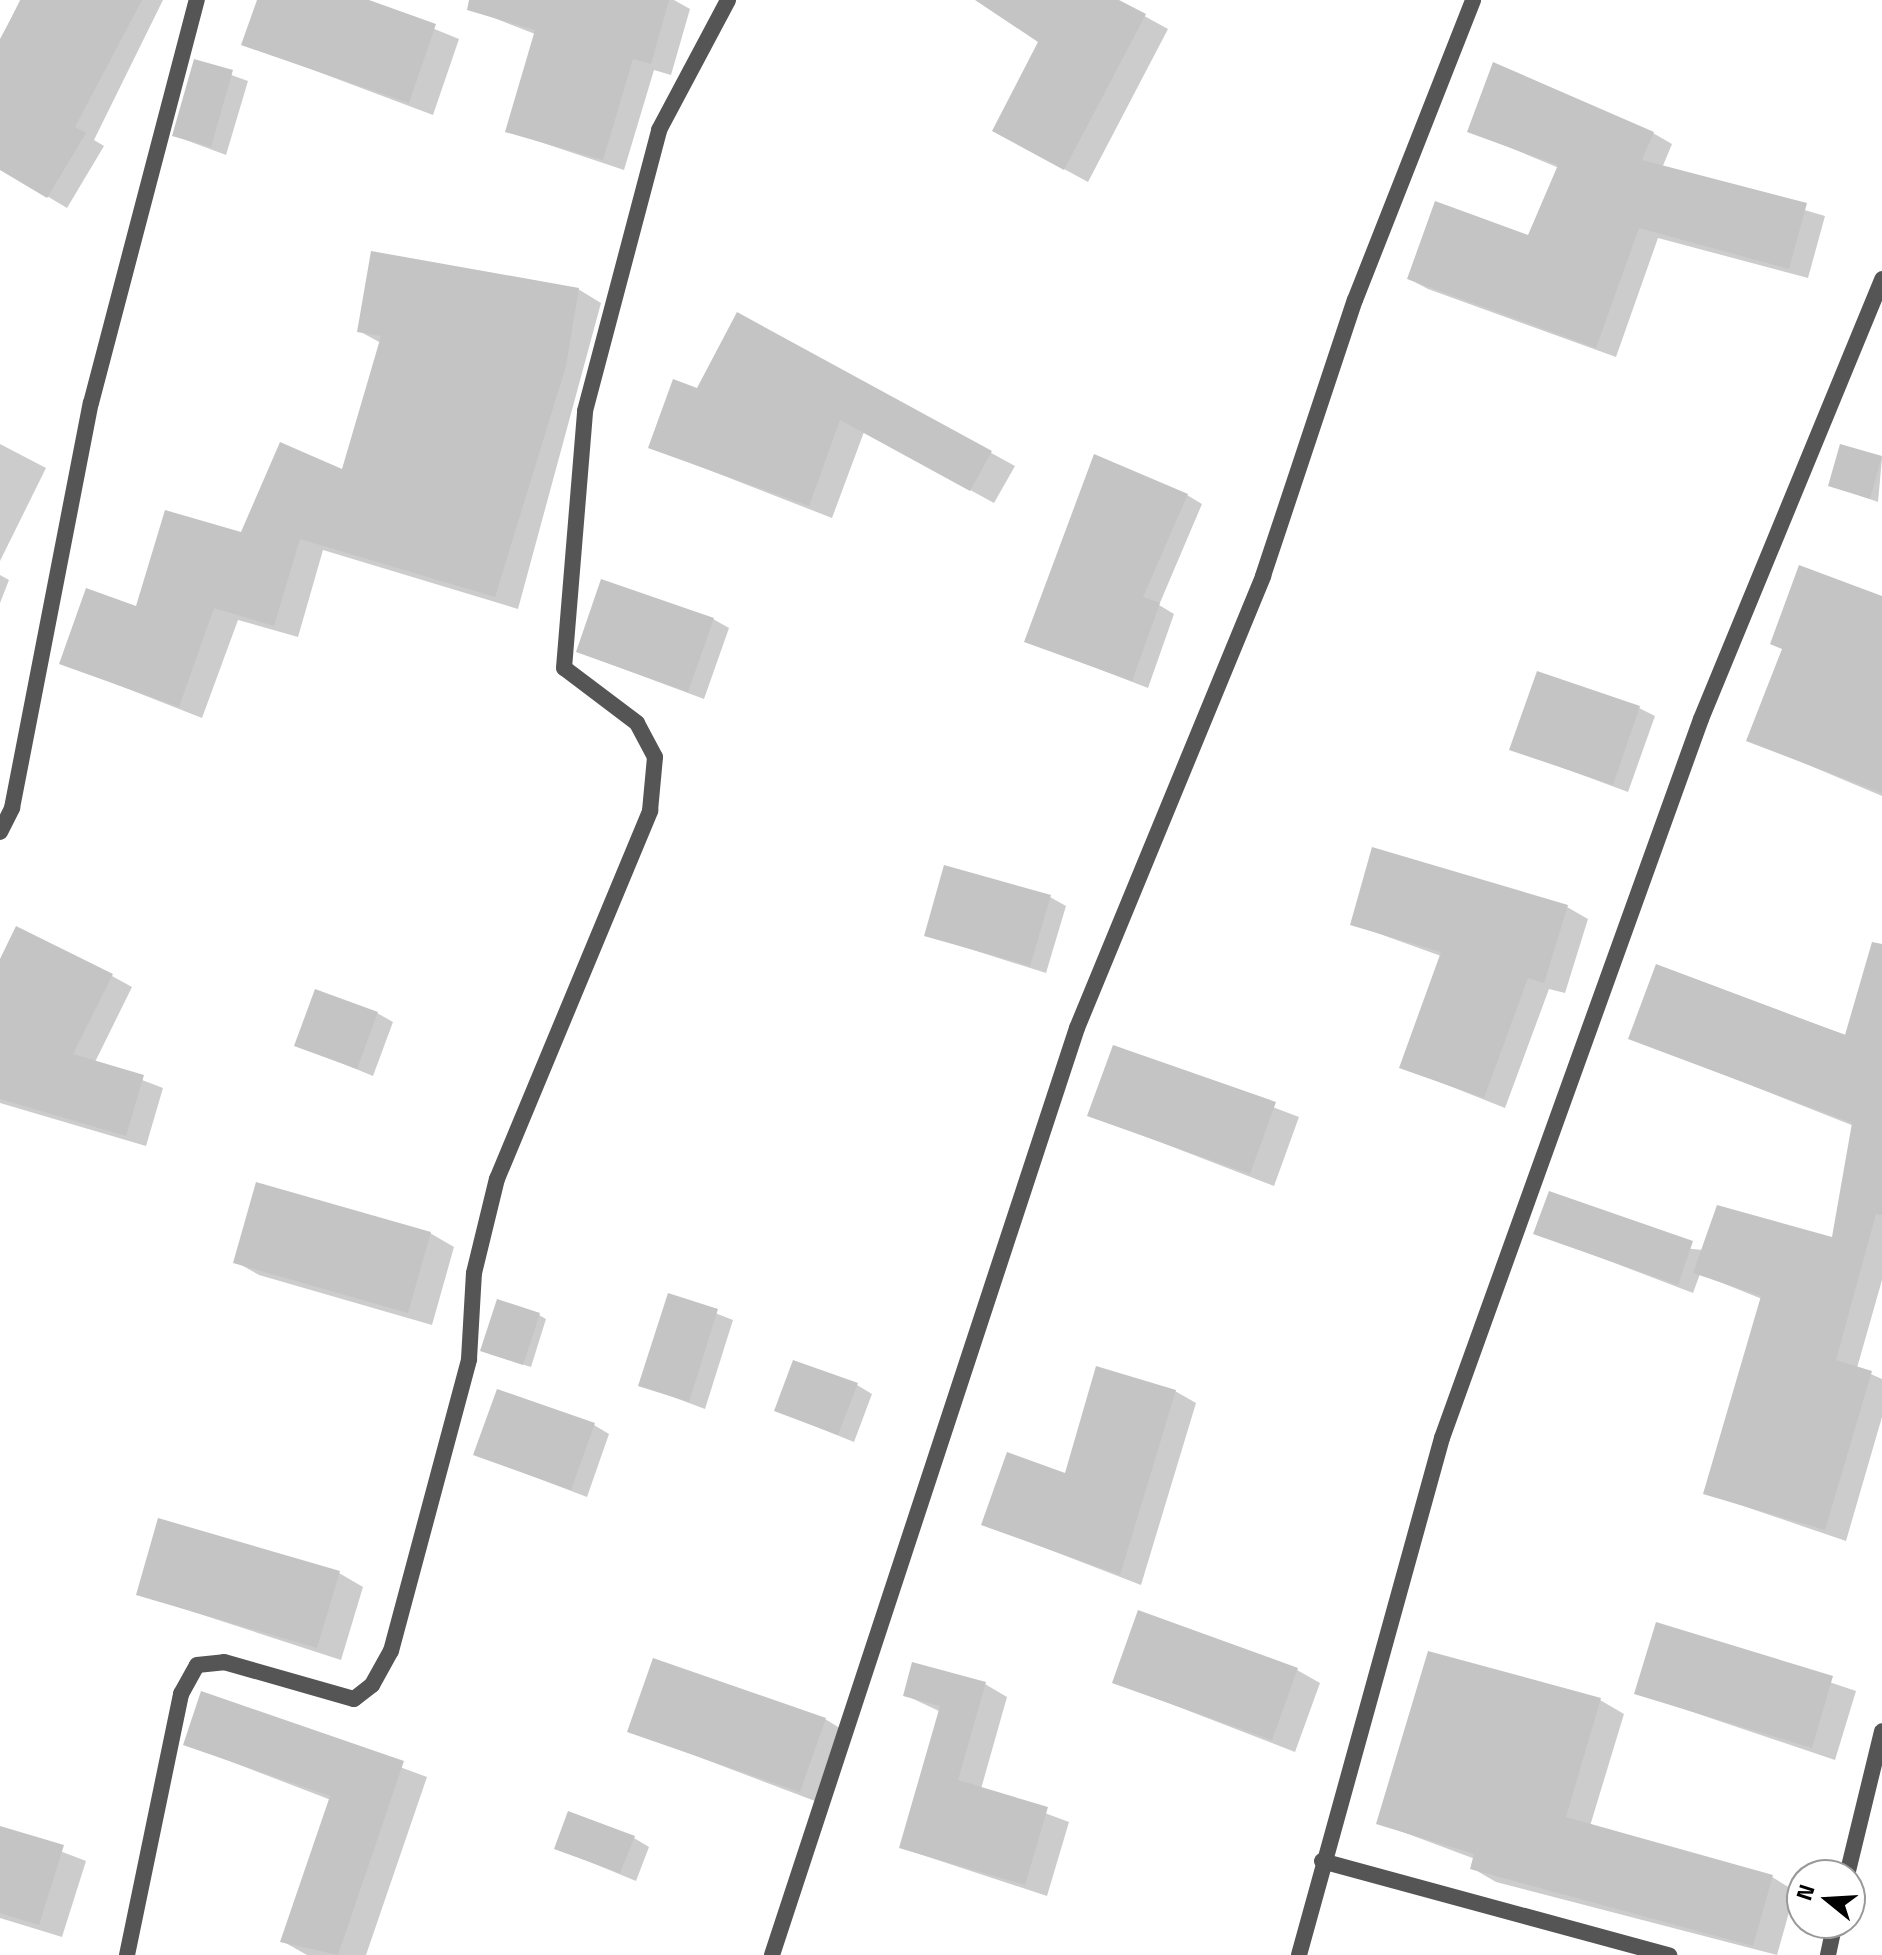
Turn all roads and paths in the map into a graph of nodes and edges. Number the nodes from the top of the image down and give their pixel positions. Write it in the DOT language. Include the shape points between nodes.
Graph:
graph roads {
  1 [pos="197,0"];
  2 [pos="728,0"];
  3 [pos="1473,0"];
  4 [pos="1882,279"];
  5 [pos="0,832"];
  6 [pos="1882,1731"];
  7 [pos="1851,1859"];
  8 [pos="1322,1861"];
  9 [pos="127,1955"];
  10 [pos="772,1955"];
  11 [pos="1299,1955"];
  12 [pos="1669,1955"];
  1 -- 5 [label="street" via="91,403 12,808"];
  2 -- 9 [label="street" via="659,130 585,411 580,458 564,668 637,723 655,757 650,811 497,1179 474,1273 469,1359 391,1651 372,1685 354,1699 224,1662 197,1665 181,1694"];
  3 -- 10 [label="street" via="1355,300 1263,576 1077,1028"];
  4 -- 8 [label="street" via="1701,719 1442,1438"];
  6 -- 7 [label="street"];
  8 -- 11 [label="street"];
  8 -- 12 [label="street"];
}
